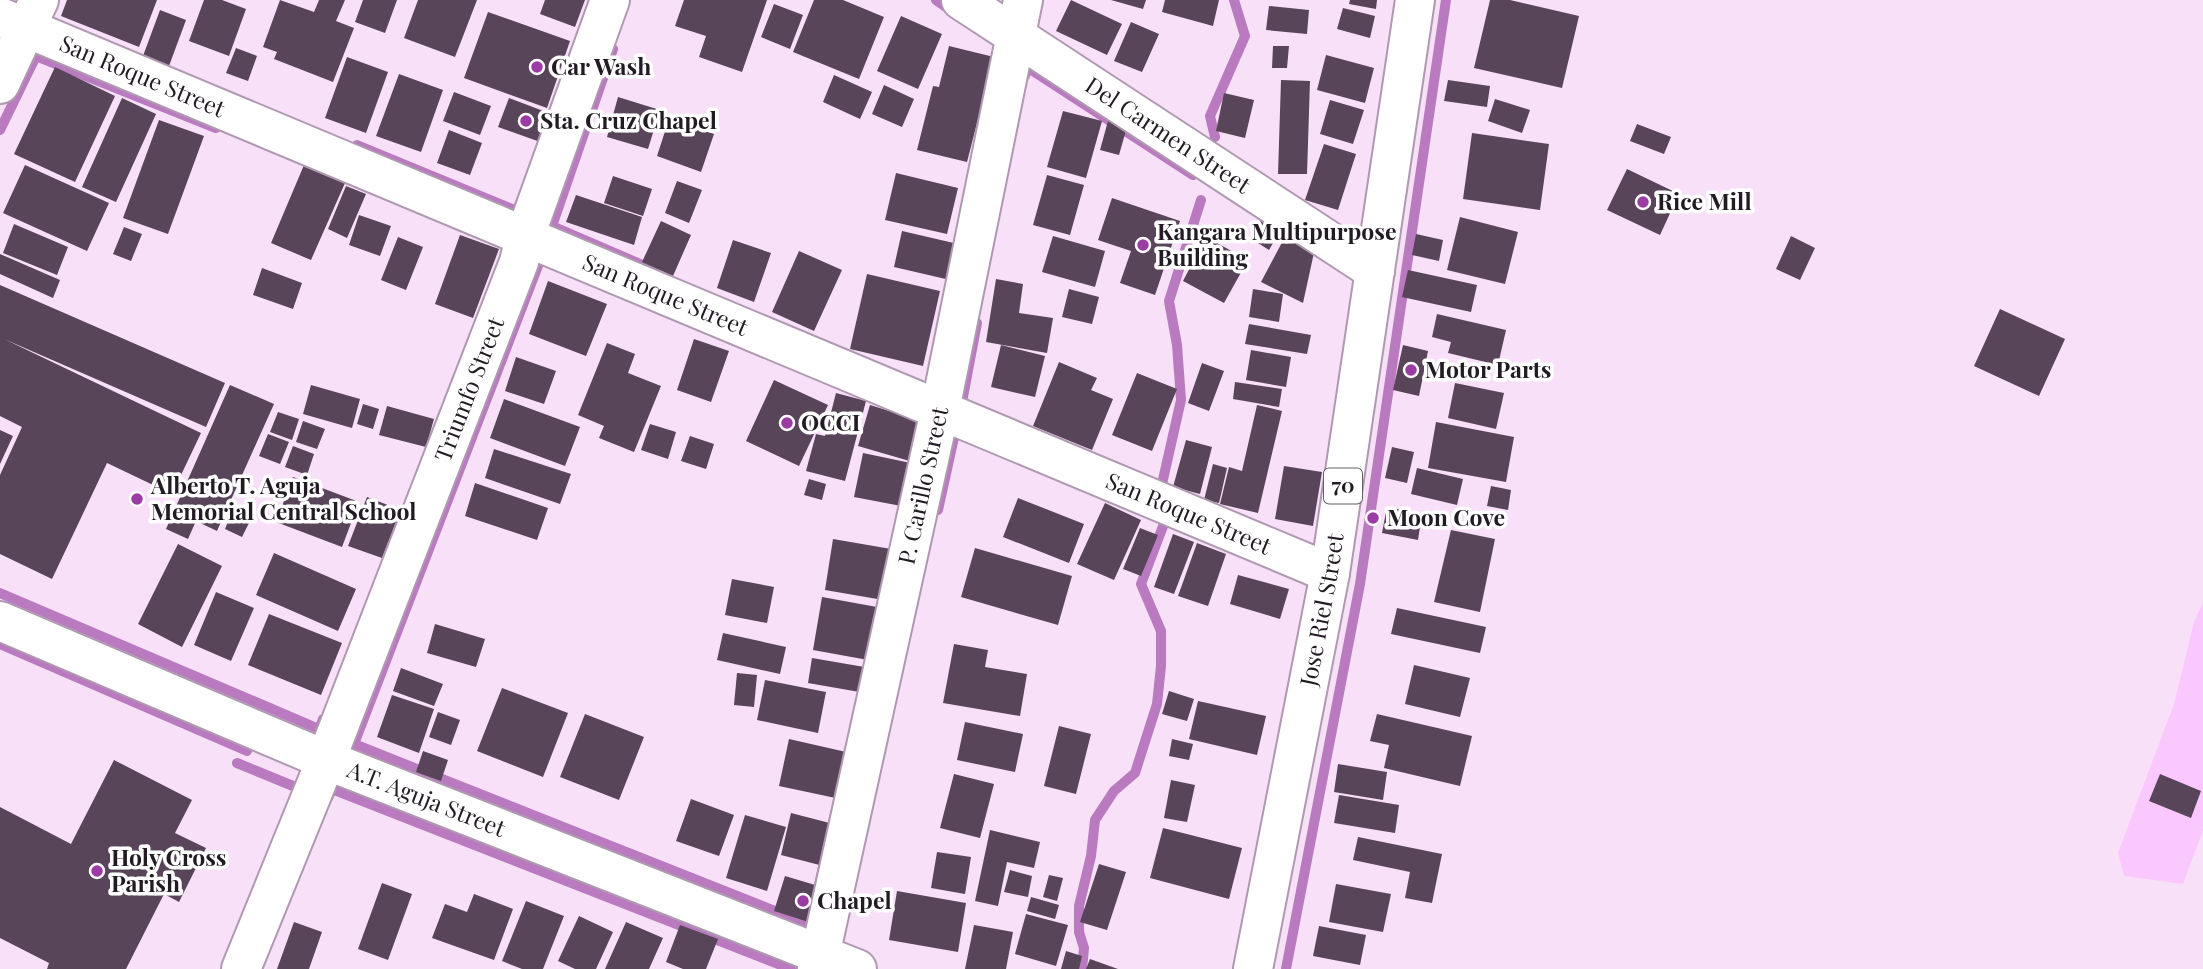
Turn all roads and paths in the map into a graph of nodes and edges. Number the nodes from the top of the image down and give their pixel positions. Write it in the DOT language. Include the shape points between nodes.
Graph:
graph roads {
  1 [pos="610,0"];
  2 [pos="961,0"];
  3 [pos="1023,0"];
  4 [pos="1415,0"];
  5 [pos="22,15"];
  6 [pos="1015,37"];
  7 [pos="0,84"];
  8 [pos="525,236"];
  9 [pos="1375,271"];
  10 [pos="940,410"];
  11 [pos="1330,573"];
  12 [pos="0,621"];
  13 [pos="326,760"];
  14 [pos="818,962"];
  15 [pos="241,969"];
  16 [pos="857,969"];
  17 [pos="1253,969"];
  1 -- 8 [label="main road, Triumfo Street"];
  2 -- 6 [label="main road, Del Carmen Street"];
  3 -- 6 [label="main road, P. Carillo Street"];
  4 -- 9 [label="main road, Jose Riel Street / 70"];
  5 -- 7 [label="main road"];
  5 -- 8 [label="main road, San Roque Street"];
  6 -- 9 [label="main road, Del Carmen Street"];
  6 -- 10 [label="main road, P. Carillo Street"];
  8 -- 10 [label="main road, San Roque Street"];
  8 -- 13 [label="main road, Triumfo Street" via="519,262"];
  9 -- 11 [label="main road, Jose Riel Street / 70"];
  10 -- 11 [label="main road, San Roque Street"];
  10 -- 14 [label="main road, P. Carillo Street"];
  11 -- 17 [label="main road, Jose Riel Street / 70"];
  12 -- 13 [label="main road, A.T. Aguja Street"];
  13 -- 14 [label="main road, A.T. Aguja Street"];
  13 -- 15 [label="main road, Triumfo Street"];
  14 -- 16 [label="main road, A.T. Aguja Street"];
}
